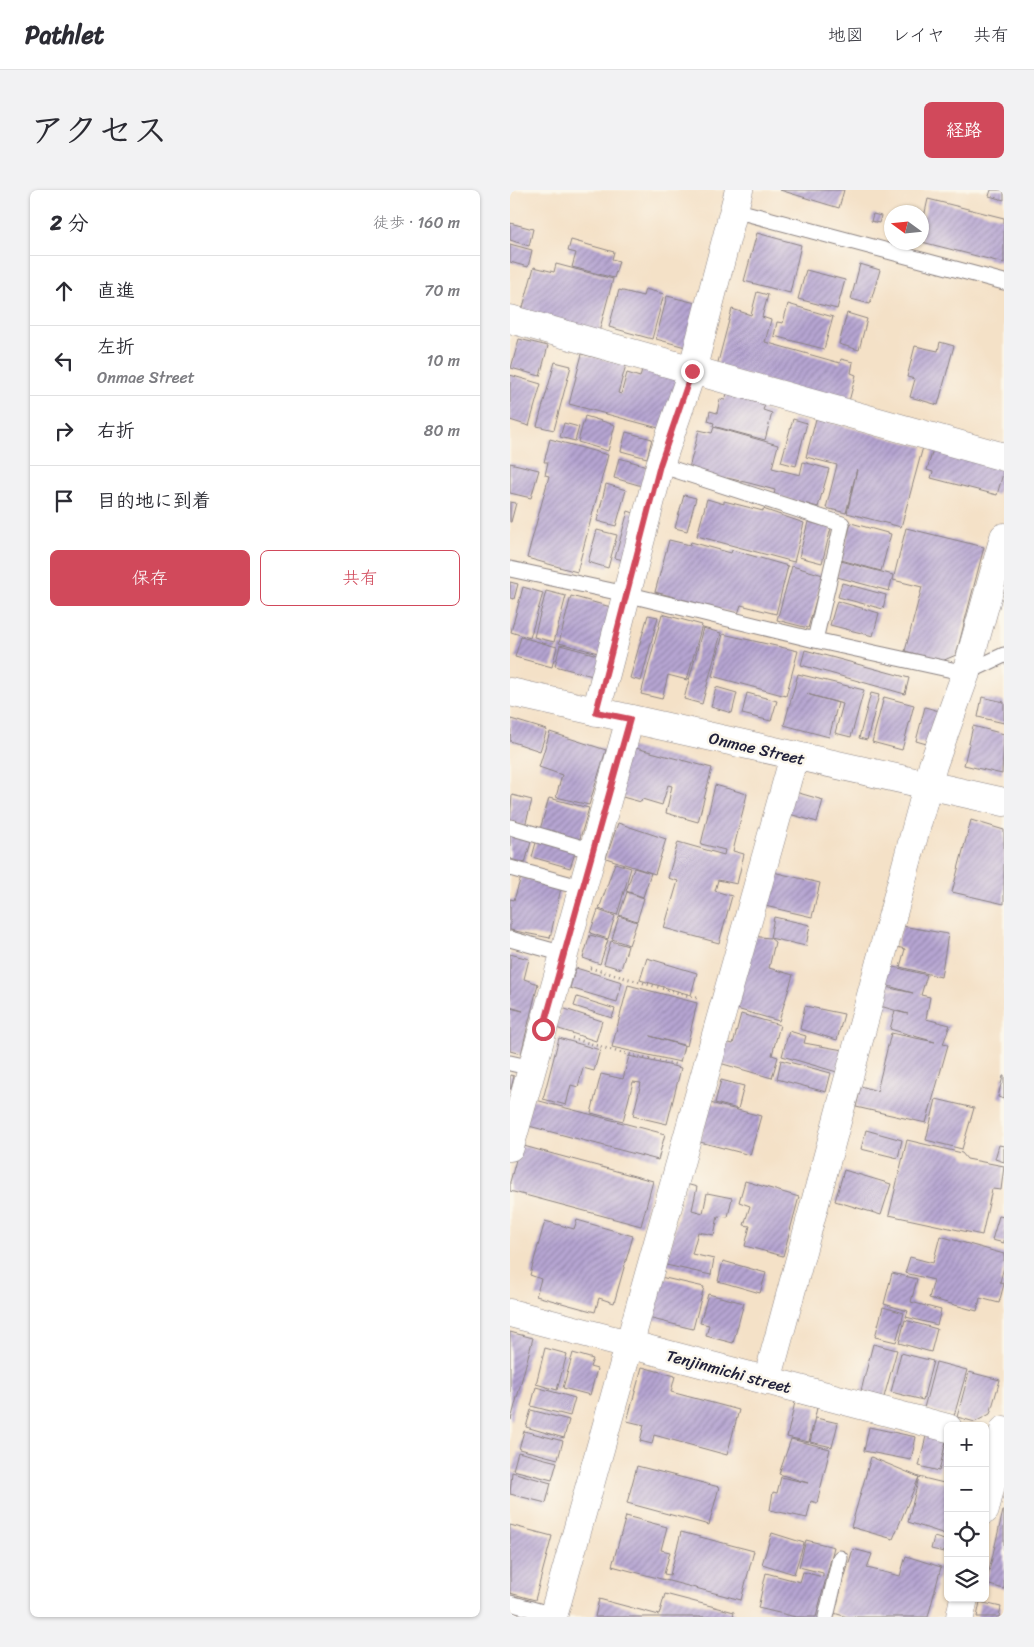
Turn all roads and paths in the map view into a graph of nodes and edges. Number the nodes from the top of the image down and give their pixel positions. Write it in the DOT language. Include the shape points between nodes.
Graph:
graph roads {
  1 [pos="736,200"];
  2 [pos="1004,282"];
  3 [pos="510,319"];
  4 [pos="692,371"];
  5 [pos="1004,457"];
  6 [pos="660,465"];
  7 [pos="1004,537"];
  8 [pos="510,569"];
  9 [pos="626,594"];
  10 [pos="815,640"];
  11 [pos="1004,655"];
  12 [pos="966,673"];
  13 [pos="510,692"];
  14 [pos="596,712"];
  15 [pos="630,719"];
  16 [pos="794,756"];
  17 [pos="929,784"];
  18 [pos="1004,802"];
  19 [pos="510,827"];
  20 [pos="593,851"];
  21 [pos="510,868"];
  22 [pos="583,888"];
  23 [pos="510,939"];
  24 [pos="563,957"];
  25 [pos="724,1006"];
  26 [pos="543,1029"];
  27 [pos="521,1065"];
  28 [pos="705,1071"];
  29 [pos="512,1134"];
  30 [pos="510,1313"];
  31 [pos="629,1345"];
  32 [pos="768,1381"];
  33 [pos="944,1427"];
  34 [pos="999,1439"];
  35 [pos="989,1490"];
  36 [pos="840,1558"];
  37 [pos="963,1602"];
  38 [pos="510,1603"];
  39 [pos="553,1616"];
  40 [pos="826,1617"];
  41 [pos="960,1617"];
  1 -- 2 [label="lane"];
  1 -- 4 [label="street"];
  3 -- 4 [label="street"];
  4 -- 5 [label="street"];
  4 -- 6 [label="street"];
  6 -- 9 [label="street"];
  6 -- 10 [label="lane" via="842,524"];
  7 -- 12 [label="street"];
  8 -- 9 [label="lane"];
  9 -- 10 [label="lane"];
  9 -- 14 [label="street"];
  10 -- 12 [label="lane"];
  11 -- 12 [label="lane"];
  12 -- 17 [label="street"];
  13 -- 14 [label="street, Onmae Street"];
  14 -- 15 [label="street, Onmae Street"];
  15 -- 16 [label="street, Onmae Street"];
  15 -- 20 [label="street"];
  16 -- 17 [label="street, Onmae Street"];
  16 -- 25 [label="street"];
  17 -- 18 [label="street, Onmae Street"];
  17 -- 32 [label="street"];
  19 -- 20 [label="lane"];
  20 -- 22 [label="street"];
  21 -- 22 [label="lane"];
  22 -- 24 [label="street"];
  23 -- 24 [label="lane"];
  24 -- 25 [label="path"];
  24 -- 26 [label="street"];
  25 -- 28 [label="street"];
  26 -- 27 [label="street"];
  26 -- 28 [label="path" via="618,1052"];
  27 -- 29 [label="street"];
  28 -- 31 [label="street"];
  30 -- 31 [label="street, Tenjinmichi street"];
  31 -- 32 [label="street, Tenjinmichi street"];
  31 -- 39 [label="street"];
  32 -- 33 [label="street, Tenjinmichi street"];
  34 -- 35 [label="street"];
  36 -- 40 [label="lane"];
  37 -- 41 [label="street"];
  38 -- 39 [label="lane"];
}
